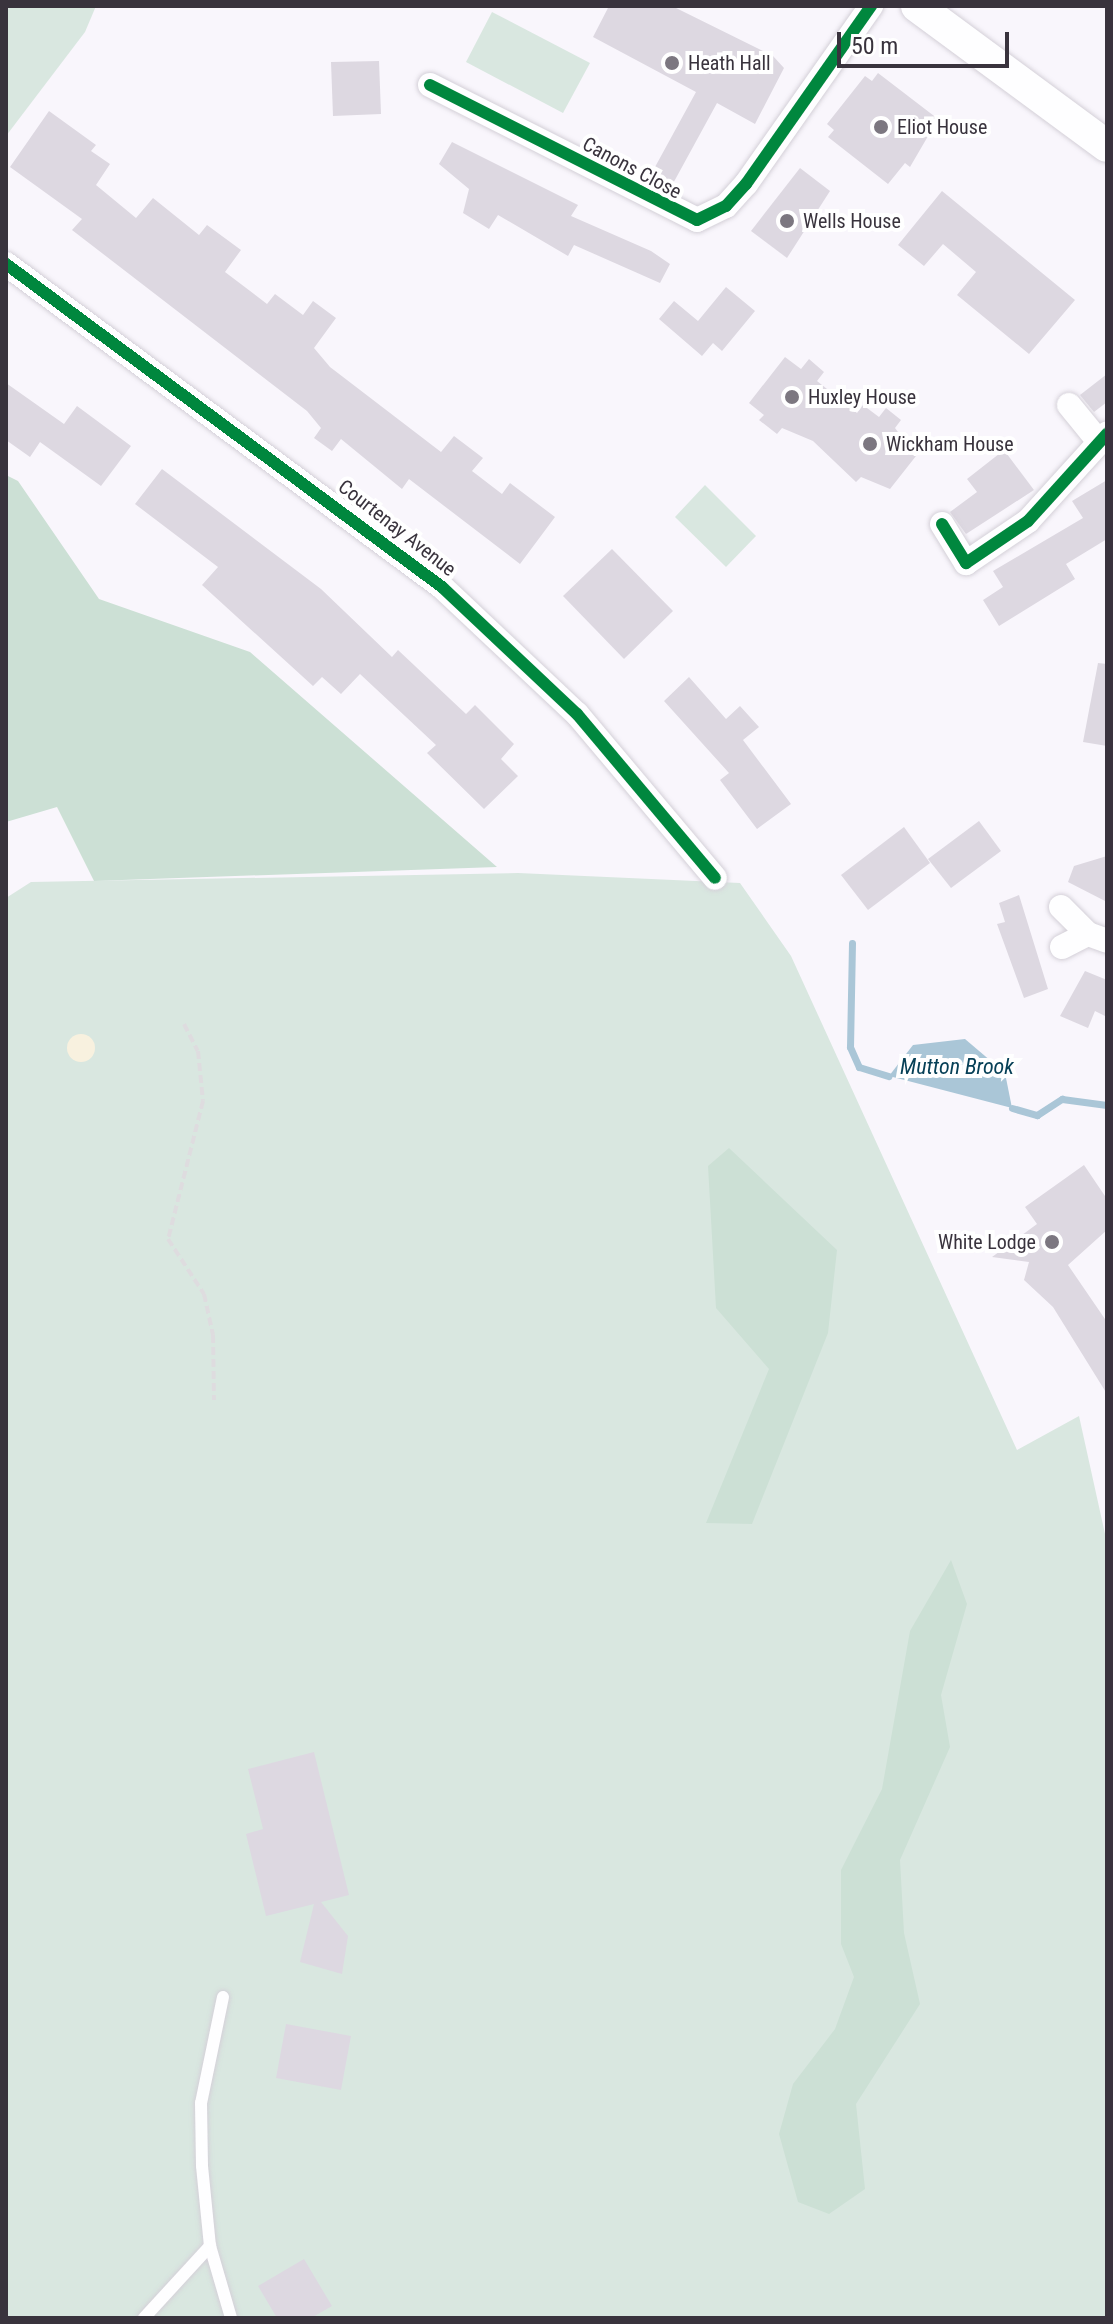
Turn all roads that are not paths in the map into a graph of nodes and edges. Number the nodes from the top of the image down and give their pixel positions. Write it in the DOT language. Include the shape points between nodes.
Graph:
graph roads {
  1 [pos="871,6"];
  2 [pos="917,6"];
  3 [pos="430,85"];
  4 [pos="1107,146"];
  5 [pos="6,264"];
  6 [pos="1069,405"];
  7 [pos="1102,436"];
  8 [pos="942,524"];
  9 [pos="715,878"];
  10 [pos="1061,907"];
  11 [pos="1097,938"];
  12 [pos="1062,947"];
  13 [pos="223,1997"];
  14 [pos="210,2246"];
  15 [pos="144,2318"];
  16 [pos="231,2318"];
  1 -- 3 [label="street, Canons Close" via="746,184 718,212 697,220"];
  2 -- 4 [label="street"];
  5 -- 9 [label="street, Courtenay Avenue" via="442,587 577,714"];
  6 -- 7 [label="street"];
  7 -- 8 [label="street" via="1028,521 966,563"];
  10 -- 11 [label="street"];
  11 -- 12 [label="street"];
  13 -- 14 [label="lane" via="201,2103"];
  14 -- 15 [label="lane"];
  14 -- 16 [label="lane"];
}
